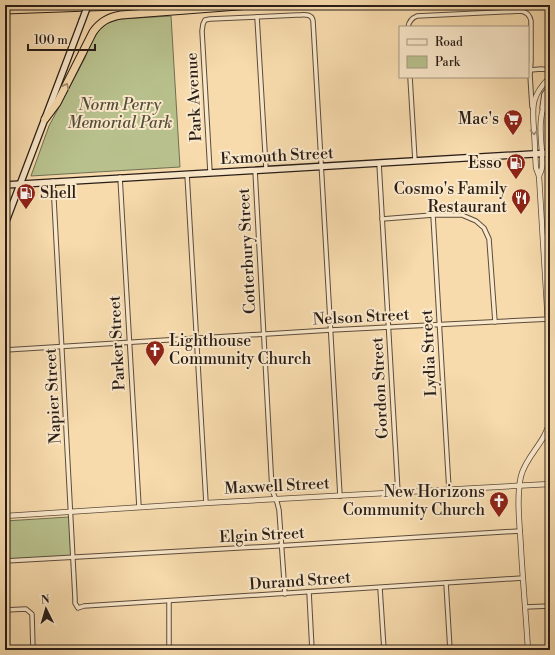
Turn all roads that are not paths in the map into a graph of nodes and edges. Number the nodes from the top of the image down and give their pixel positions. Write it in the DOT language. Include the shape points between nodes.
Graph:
graph roads {
  1 [pos="88,5"];
  2 [pos="144,5"];
  3 [pos="251,5"];
  4 [pos="120,6"];
  5 [pos="5,10"];
  6 [pos="5,15"];
  7 [pos="257,17"];
  8 [pos="408,26"];
  9 [pos="530,70"];
  10 [pos="550,70"];
  11 [pos="550,77"];
  12 [pos="410,78"];
  13 [pos="550,86"];
  14 [pos="550,94"];
  15 [pos="532,110"];
  16 [pos="542,113"];
  17 [pos="45,119"];
  18 [pos="550,153"];
  19 [pos="535,154"];
  20 [pos="542,154"];
  21 [pos="415,161"];
  22 [pos="379,163"];
  23 [pos="322,166"];
  24 [pos="266,169"];
  25 [pos="255,170"];
  26 [pos="210,172"];
  27 [pos="187,174"];
  28 [pos="539,176"];
  29 [pos="120,177"];
  30 [pos="53,181"];
  31 [pos="21,183"];
  32 [pos="5,184"];
  33 [pos="5,195"];
  34 [pos="433,215"];
  35 [pos="5,216"];
  36 [pos="382,219"];
  37 [pos="5,224"];
  38 [pos="550,236"];
  39 [pos="543,237"];
  40 [pos="549,319"];
  41 [pos="494,322"];
  42 [pos="440,325"];
  43 [pos="389,328"];
  44 [pos="331,330"];
  45 [pos="264,335"];
  46 [pos="196,338"];
  47 [pos="129,343"];
  48 [pos="62,346"];
  49 [pos="5,350"];
  50 [pos="550,356"];
  51 [pos="550,420"];
  52 [pos="550,484"];
  53 [pos="519,486"];
  54 [pos="449,490"];
  55 [pos="398,493"];
  56 [pos="340,496"];
  57 [pos="276,499"];
  58 [pos="206,503"];
  59 [pos="139,508"];
  60 [pos="71,512"];
  61 [pos="5,516"];
  62 [pos="520,531"];
  63 [pos="281,546"];
  64 [pos="73,558"];
  65 [pos="5,562"];
  66 [pos="523,578"];
  67 [pos="446,583"];
  68 [pos="380,588"];
  69 [pos="308,592"];
  70 [pos="285,594"];
  71 [pos="169,601"];
  72 [pos="550,606"];
  73 [pos="525,607"];
  74 [pos="78,608"];
  75 [pos="5,610"];
  76 [pos="33,650"];
  77 [pos="169,650"];
  78 [pos="312,650"];
  79 [pos="384,650"];
  80 [pos="450,650"];
  81 [pos="528,650"];
  1 -- 17 [label="main road, bridge"];
  2 -- 4 [label="highway"];
  17 -- 3 [label="highway, one-way" via="57,103 93,32 106,18"];
  4 -- 5 [label="highway"];
  4 -- 6 [label="highway"];
  7 -- 23 [label="street" via="307,15 313,18"];
  7 -- 24 [label="street, Cotterbury Street"];
  7 -- 26 [label="street, Park Avenue" via="210,19 205,20 203,24"];
  8 -- 9 [label="street" via="410,20 417,16 525,12 531,21"];
  9 -- 10 [label="street"];
  9 -- 15 [label="street"];
  11 -- 15 [label="street" via="542,85"];
  12 -- 21 [label="street"];
  13 -- 16 [label="street" via="543,98"];
  14 -- 16 [label="street"];
  15 -- 19 [label="street, one-way"];
  16 -- 20 [label="street"];
  17 -- 31 [label="main road"];
  18 -- 20 [label="main road, Exmouth Street"];
  19 -- 20 [label="main road, Exmouth Street"];
  19 -- 21 [label="main road, Exmouth Street"];
  19 -- 28 [label="street"];
  20 -- 28 [label="street" via="543,168"];
  21 -- 22 [label="main road, Exmouth Street"];
  22 -- 23 [label="main road, Exmouth Street"];
  22 -- 36 [label="street, Gordon Street"];
  23 -- 24 [label="main road, Exmouth Street"];
  23 -- 44 [label="street"];
  24 -- 25 [label="main road, Exmouth Street"];
  25 -- 26 [label="main road, Exmouth Street"];
  25 -- 45 [label="street, Cotterbury Street"];
  26 -- 27 [label="main road, Exmouth Street"];
  27 -- 29 [label="main road, Exmouth Street"];
  27 -- 46 [label="street"];
  28 -- 39 [label="street"];
  29 -- 30 [label="main road, Exmouth Street"];
  29 -- 47 [label="street, Parker Street"];
  30 -- 31 [label="main road, Exmouth Street"];
  30 -- 48 [label="street, Napier Street"];
  31 -- 32 [label="main road, Exmouth Street"];
  31 -- 37 [label="main road"];
  33 -- 35 [label="main road"];
  34 -- 36 [label="street"];
  34 -- 41 [label="street" via="462,215 484,228 489,239"];
  34 -- 42 [label="street, Lydia Street"];
  36 -- 43 [label="street, Gordon Street"];
  38 -- 39 [label="street"];
  39 -- 40 [label="street"];
  40 -- 41 [label="street, Nelson Street"];
  40 -- 50 [label="street"];
  41 -- 42 [label="street, Nelson Street"];
  42 -- 43 [label="street, Nelson Street"];
  42 -- 54 [label="street, Lydia Street"];
  43 -- 44 [label="street, Nelson Street"];
  43 -- 55 [label="street, Gordon Street"];
  44 -- 45 [label="street, Nelson Street"];
  44 -- 56 [label="street"];
  45 -- 46 [label="street, Nelson Street"];
  45 -- 57 [label="street, Cotterbury Street" via="272,490"];
  46 -- 47 [label="street, Nelson Street"];
  46 -- 58 [label="street"];
  47 -- 48 [label="street, Nelson Street"];
  47 -- 59 [label="street, Parker Street"];
  48 -- 49 [label="street, Nelson Street"];
  48 -- 60 [label="street, Napier Street"];
  51 -- 53 [label="street" via="542,442 521,474"];
  52 -- 53 [label="street, Maxwell Street"];
  53 -- 54 [label="street, Maxwell Street"];
  53 -- 62 [label="street"];
  54 -- 55 [label="street, Maxwell Street"];
  55 -- 56 [label="street, Maxwell Street"];
  56 -- 57 [label="street, Maxwell Street"];
  57 -- 58 [label="street, Maxwell Street"];
  57 -- 63 [label="street, Cotterbury Street"];
  58 -- 59 [label="street, Maxwell Street"];
  59 -- 60 [label="street, Maxwell Street"];
  60 -- 61 [label="street, Maxwell Street"];
  60 -- 64 [label="street, Napier Street"];
  62 -- 63 [label="street, Elgin Street"];
  62 -- 66 [label="street"];
  63 -- 64 [label="street, Elgin Street"];
  63 -- 70 [label="street, Cotterbury Street"];
  64 -- 65 [label="street, Elgin Street"];
  64 -- 74 [label="street, Napier Street" via="75,603"];
  66 -- 67 [label="street, Durand Street"];
  66 -- 73 [label="street"];
  67 -- 68 [label="street, Durand Street"];
  67 -- 80 [label="street"];
  68 -- 69 [label="street, Durand Street"];
  68 -- 79 [label="street"];
  69 -- 70 [label="street, Durand Street"];
  69 -- 78 [label="street"];
  70 -- 71 [label="street, Durand Street"];
  71 -- 74 [label="street, Durand Street"];
  71 -- 77 [label="street"];
  72 -- 73 [label="street"];
  73 -- 81 [label="street"];
  75 -- 76 [label="street" via="26,609 32,614"];
}
